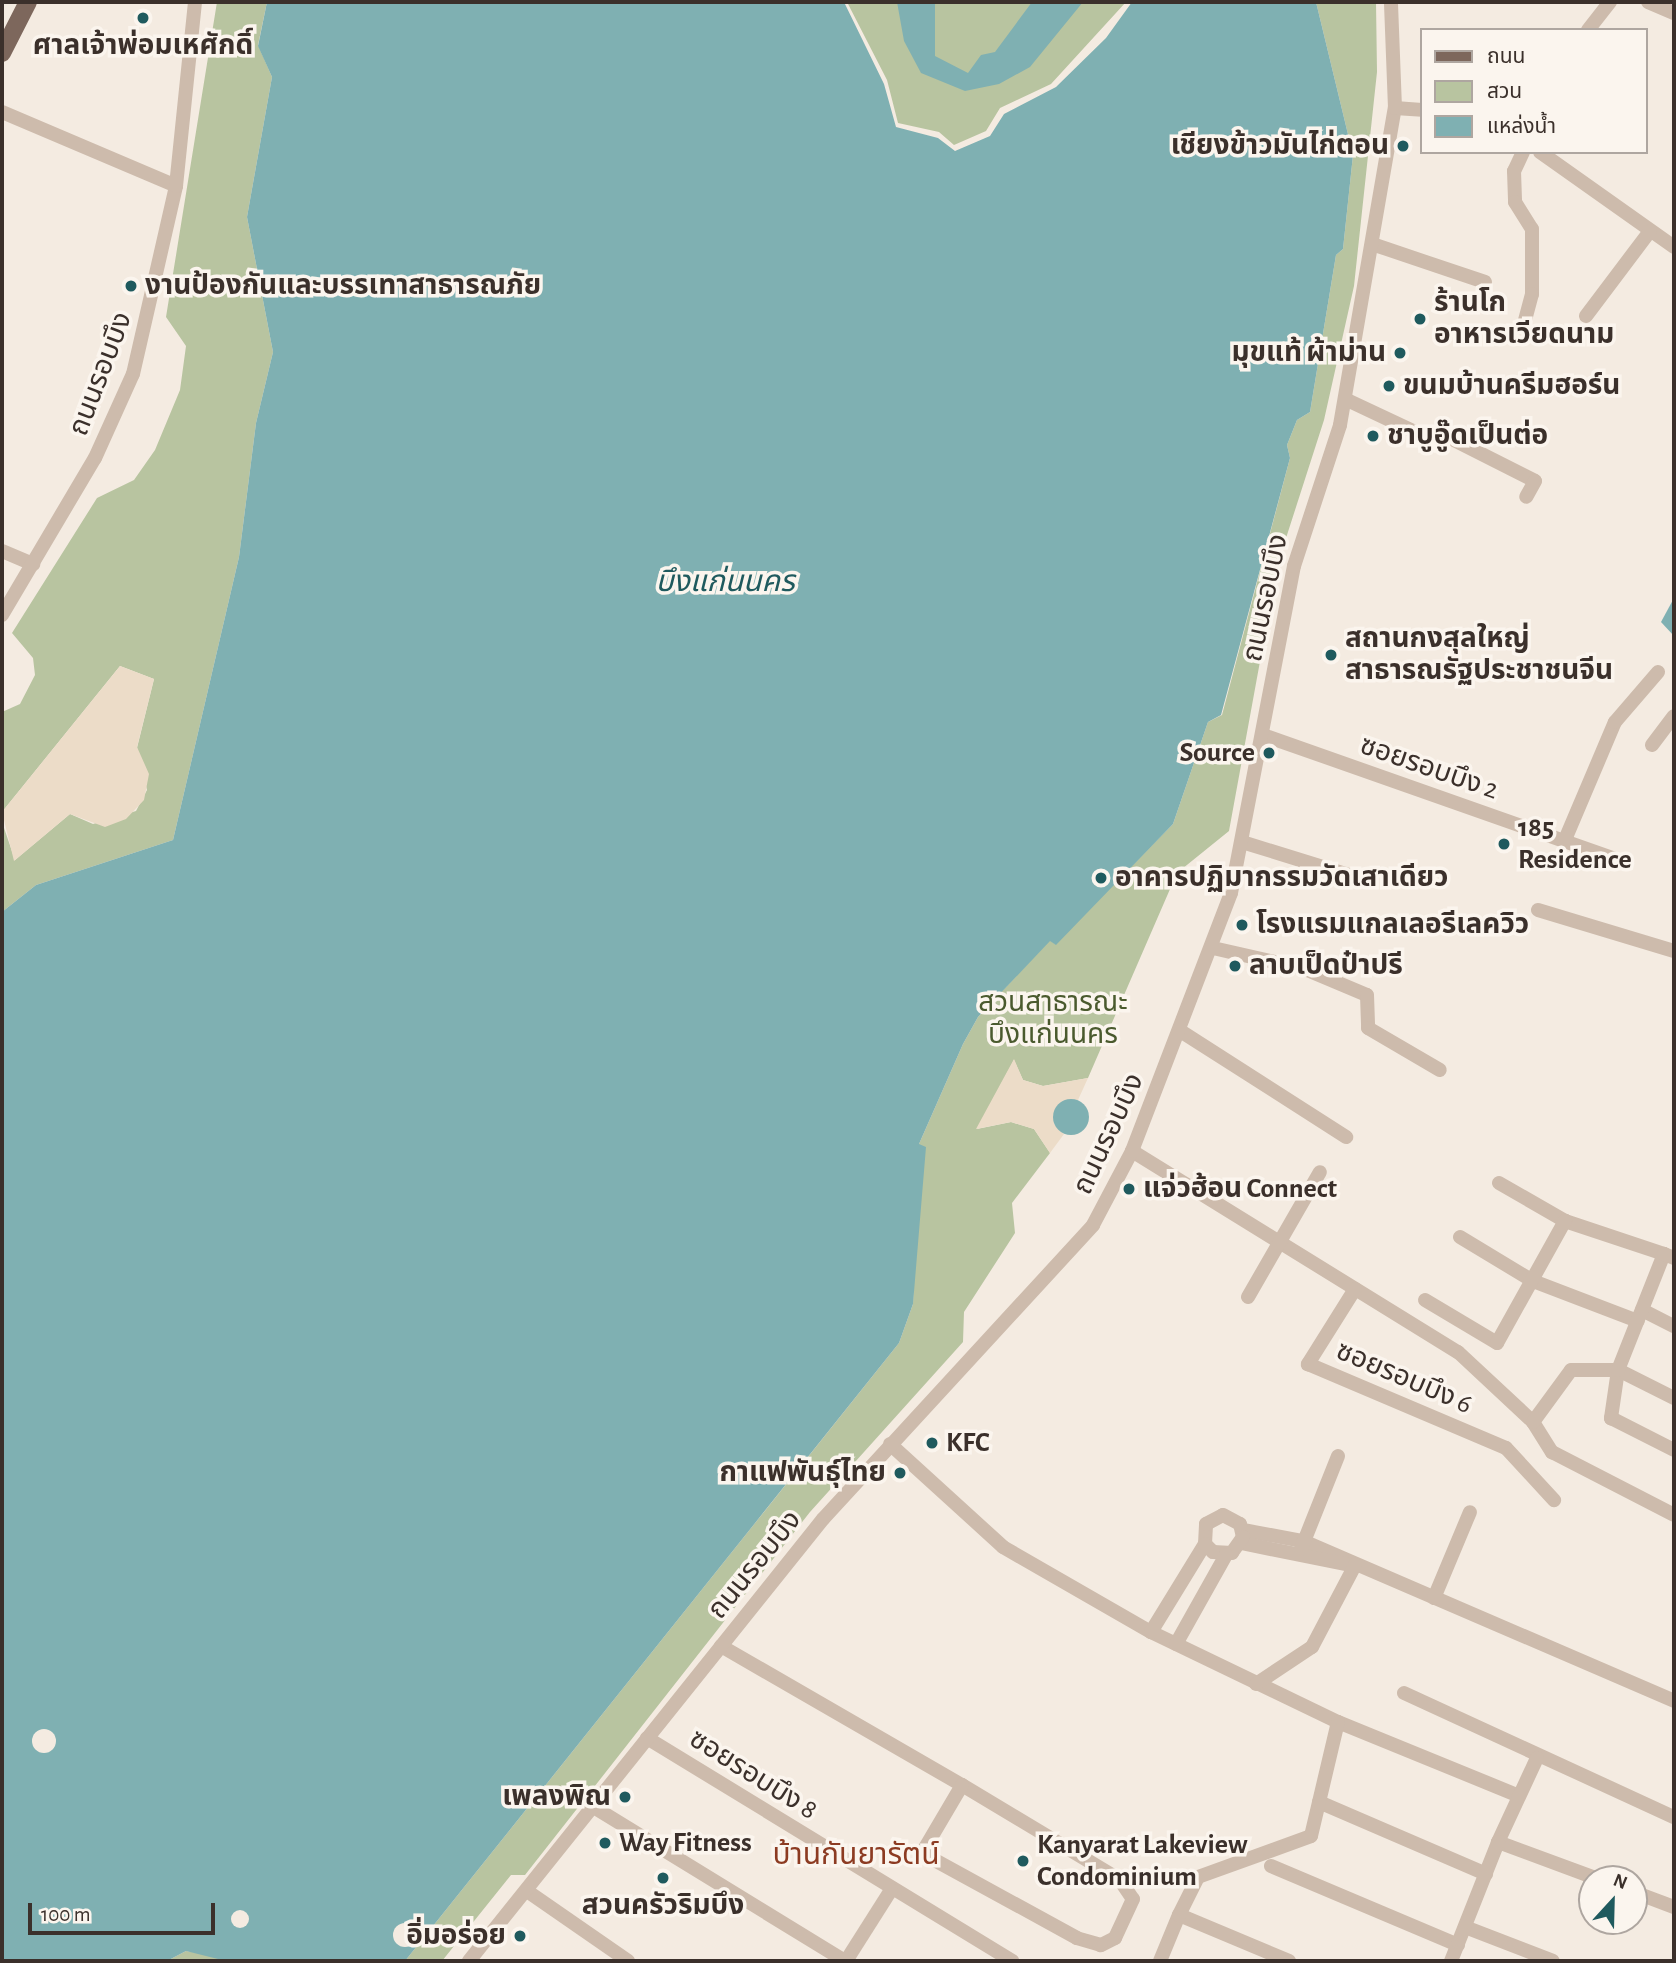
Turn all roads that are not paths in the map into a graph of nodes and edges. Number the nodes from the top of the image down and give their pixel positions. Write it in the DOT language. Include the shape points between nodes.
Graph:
graph roads {
  1 [pos="28,2"];
  2 [pos="195,2"];
  3 [pos="1391,2"];
  4 [pos="1610,2"];
  5 [pos="1648,2"];
  6 [pos="1674,13"];
  7 [pos="1590,28"];
  8 [pos="2,53"];
  9 [pos="1395,108"];
  10 [pos="1420,110"];
  11 [pos="2,112"];
  12 [pos="1521,154"];
  13 [pos="1543,154"];
  14 [pos="176,187"];
  15 [pos="1650,231"];
  16 [pos="1375,246"];
  17 [pos="1674,247"];
  18 [pos="1485,282"];
  19 [pos="1586,316"];
  20 [pos="1524,324"];
  21 [pos="1345,399"];
  22 [pos="1526,497"];
  23 [pos="2,551"];
  24 [pos="33,564"];
  25 [pos="2,615"];
  26 [pos="1658,672"];
  27 [pos="1674,716"];
  28 [pos="1263,735"];
  29 [pos="1652,745"];
  30 [pos="1242,842"];
  31 [pos="1564,842"];
  32 [pos="1618,860"];
  33 [pos="1352,876"];
  34 [pos="1538,910"];
  35 [pos="1213,948"];
  36 [pos="1674,951"];
  37 [pos="1182,1032"];
  38 [pos="1440,1070"];
  39 [pos="1346,1137"];
  40 [pos="1132,1151"];
  41 [pos="1320,1171"];
  42 [pos="1499,1183"];
  43 [pos="1565,1221"];
  44 [pos="1461,1237"];
  45 [pos="1281,1241"];
  46 [pos="1669,1256"];
  47 [pos="1533,1281"];
  48 [pos="1355,1289"];
  49 [pos="1248,1297"];
  50 [pos="1425,1300"];
  51 [pos="1640,1315"];
  52 [pos="1674,1326"];
  53 [pos="1619,1370"];
  54 [pos="1674,1398"];
  55 [pos="1533,1422"];
  56 [pos="890,1444"];
  57 [pos="1674,1450"];
  58 [pos="1338,1456"];
  59 [pos="1554,1500"];
  60 [pos="1471,1513"];
  61 [pos="1674,1515"];
  62 [pos="1242,1537"];
  63 [pos="1205,1544"];
  64 [pos="1301,1548"];
  65 [pos="1226,1555"];
  66 [pos="1355,1565"];
  67 [pos="1434,1598"];
  68 [pos="1151,1632"];
  69 [pos="1176,1644"];
  70 [pos="722,1646"];
  71 [pos="1256,1684"];
  72 [pos="1404,1693"];
  73 [pos="1674,1701"];
  74 [pos="1338,1722"];
  75 [pos="647,1738"];
  76 [pos="1537,1758"];
  77 [pos="962,1785"];
  78 [pos="1517,1796"];
  79 [pos="1319,1802"];
  80 [pos="592,1806"];
  81 [pos="1674,1817"];
  82 [pos="1499,1842"];
  83 [pos="1271,1866"];
  84 [pos="1578,1872"];
  85 [pos="1486,1874"];
  86 [pos="891,1890"];
  87 [pos="527,1891"];
  88 [pos="1648,1897"];
  89 [pos="1674,1907"];
  90 [pos="1179,1915"];
  91 [pos="1465,1927"];
  92 [pos="1458,1945"];
  93 [pos="469,1961"];
  94 [pos="628,1961"];
  95 [pos="846,1961"];
  96 [pos="1012,1961"];
  97 [pos="1160,1961"];
  98 [pos="1289,1961"];
  99 [pos="1451,1961"];
  100 [pos="1553,1961"];
  1 -- 8 [label="main road"];
  2 -- 14 [label="street, ถนนรอบบึง"];
  3 -- 9 [label="street, ถนนรอบบึง"];
  4 -- 7 [label="street"];
  5 -- 6 [label="street"];
  9 -- 10 [label="street"];
  9 -- 16 [label="street, ถนนรอบบึง"];
  11 -- 14 [label="street"];
  12 -- 20 [label="street" via="1514,171 1515,202 1532,229 1532,294"];
  13 -- 15 [label="street"];
  14 -- 24 [label="street, ถนนรอบบึง" via="133,374 95,458"];
  15 -- 17 [label="street"];
  15 -- 19 [label="street"];
  16 -- 18 [label="street"];
  16 -- 21 [label="street, ถนนรอบบึง"];
  21 -- 22 [label="street" via="1432,440 1450,438 1535,481"];
  21 -- 28 [label="street, ถนนรอบบึง" via="1294,566"];
  23 -- 24 [label="street"];
  24 -- 25 [label="street, ถนนรอบบึง"];
  26 -- 31 [label="street" via="1615,722"];
  27 -- 29 [label="street"];
  28 -- 30 [label="street, ถนนรอบบึง"];
  28 -- 31 [label="street, ซอยรอบบึง 2"];
  30 -- 33 [label="street"];
  30 -- 35 [label="street, ถนนรอบบึง"];
  31 -- 32 [label="street, ซอยรอบบึง 2"];
  34 -- 36 [label="street"];
  35 -- 37 [label="street, ถนนรอบบึง"];
  35 -- 38 [label="street" via="1305,969 1367,995 1368,1028"];
  37 -- 39 [label="street"];
  37 -- 40 [label="street, ถนนรอบบึง"];
  40 -- 45 [label="street"];
  40 -- 56 [label="street, ถนนรอบบึง" via="1093,1225"];
  41 -- 45 [label="street"];
  42 -- 43 [label="street"];
  43 -- 46 [label="street"];
  43 -- 47 [label="street"];
  44 -- 47 [label="street"];
  45 -- 48 [label="street"];
  45 -- 49 [label="street"];
  46 -- 51 [label="street"];
  47 -- 50 [label="street" via="1497,1343"];
  47 -- 51 [label="street"];
  48 -- 55 [label="street" via="1458,1352"];
  48 -- 59 [label="street, ซอยรอบบึง 6" via="1308,1364 1506,1448"];
  51 -- 52 [label="street"];
  51 -- 53 [label="street"];
  53 -- 54 [label="street"];
  53 -- 55 [label="street" via="1570,1370"];
  53 -- 57 [label="street" via="1611,1418"];
  55 -- 61 [label="street" via="1552,1452"];
  56 -- 68 [label="street" via="1003,1547"];
  56 -- 70 [label="street, ถนนรอบบึง"];
  58 -- 64 [label="street"];
  60 -- 67 [label="street"];
  62 -- 63 [label="street" via="1236,1519 1216,1516 1203,1530"];
  62 -- 64 [label="street"];
  62 -- 65 [label="street"];
  63 -- 65 [label="street"];
  63 -- 68 [label="street"];
  64 -- 66 [label="street"];
  65 -- 69 [label="street"];
  66 -- 67 [label="street"];
  66 -- 71 [label="street" via="1312,1647"];
  67 -- 73 [label="street"];
  68 -- 69 [label="street"];
  69 -- 71 [label="street"];
  70 -- 75 [label="street, ถนนรอบบึง"];
  70 -- 77 [label="street"];
  71 -- 74 [label="street"];
  72 -- 76 [label="street" via="1518,1742"];
  74 -- 78 [label="street"];
  74 -- 79 [label="street"];
  75 -- 80 [label="street, ถนนรอบบึง"];
  75 -- 86 [label="street, ซอยรอบบึง 8"];
  76 -- 78 [label="street"];
  76 -- 81 [label="street"];
  77 -- 77 [label="street" via="1125,1884 1133,1899 1115,1938 1101,1945 1077,1938 922,1853"];
  78 -- 82 [label="street"];
  79 -- 85 [label="street"];
  79 -- 90 [label="street" via="1311,1836 1198,1877"];
  80 -- 87 [label="street, ถนนรอบบึง"];
  80 -- 95 [label="street"];
  82 -- 84 [label="street"];
  82 -- 85 [label="street"];
  83 -- 92 [label="street"];
  85 -- 91 [label="street"];
  86 -- 95 [label="street"];
  86 -- 96 [label="street, ซอยรอบบึง 8"];
  87 -- 93 [label="street, ถนนรอบบึง"];
  87 -- 94 [label="street"];
  88 -- 89 [label="street"];
  90 -- 97 [label="street"];
  90 -- 98 [label="street"];
  91 -- 92 [label="street"];
  91 -- 100 [label="street"];
  92 -- 99 [label="street"];
}
